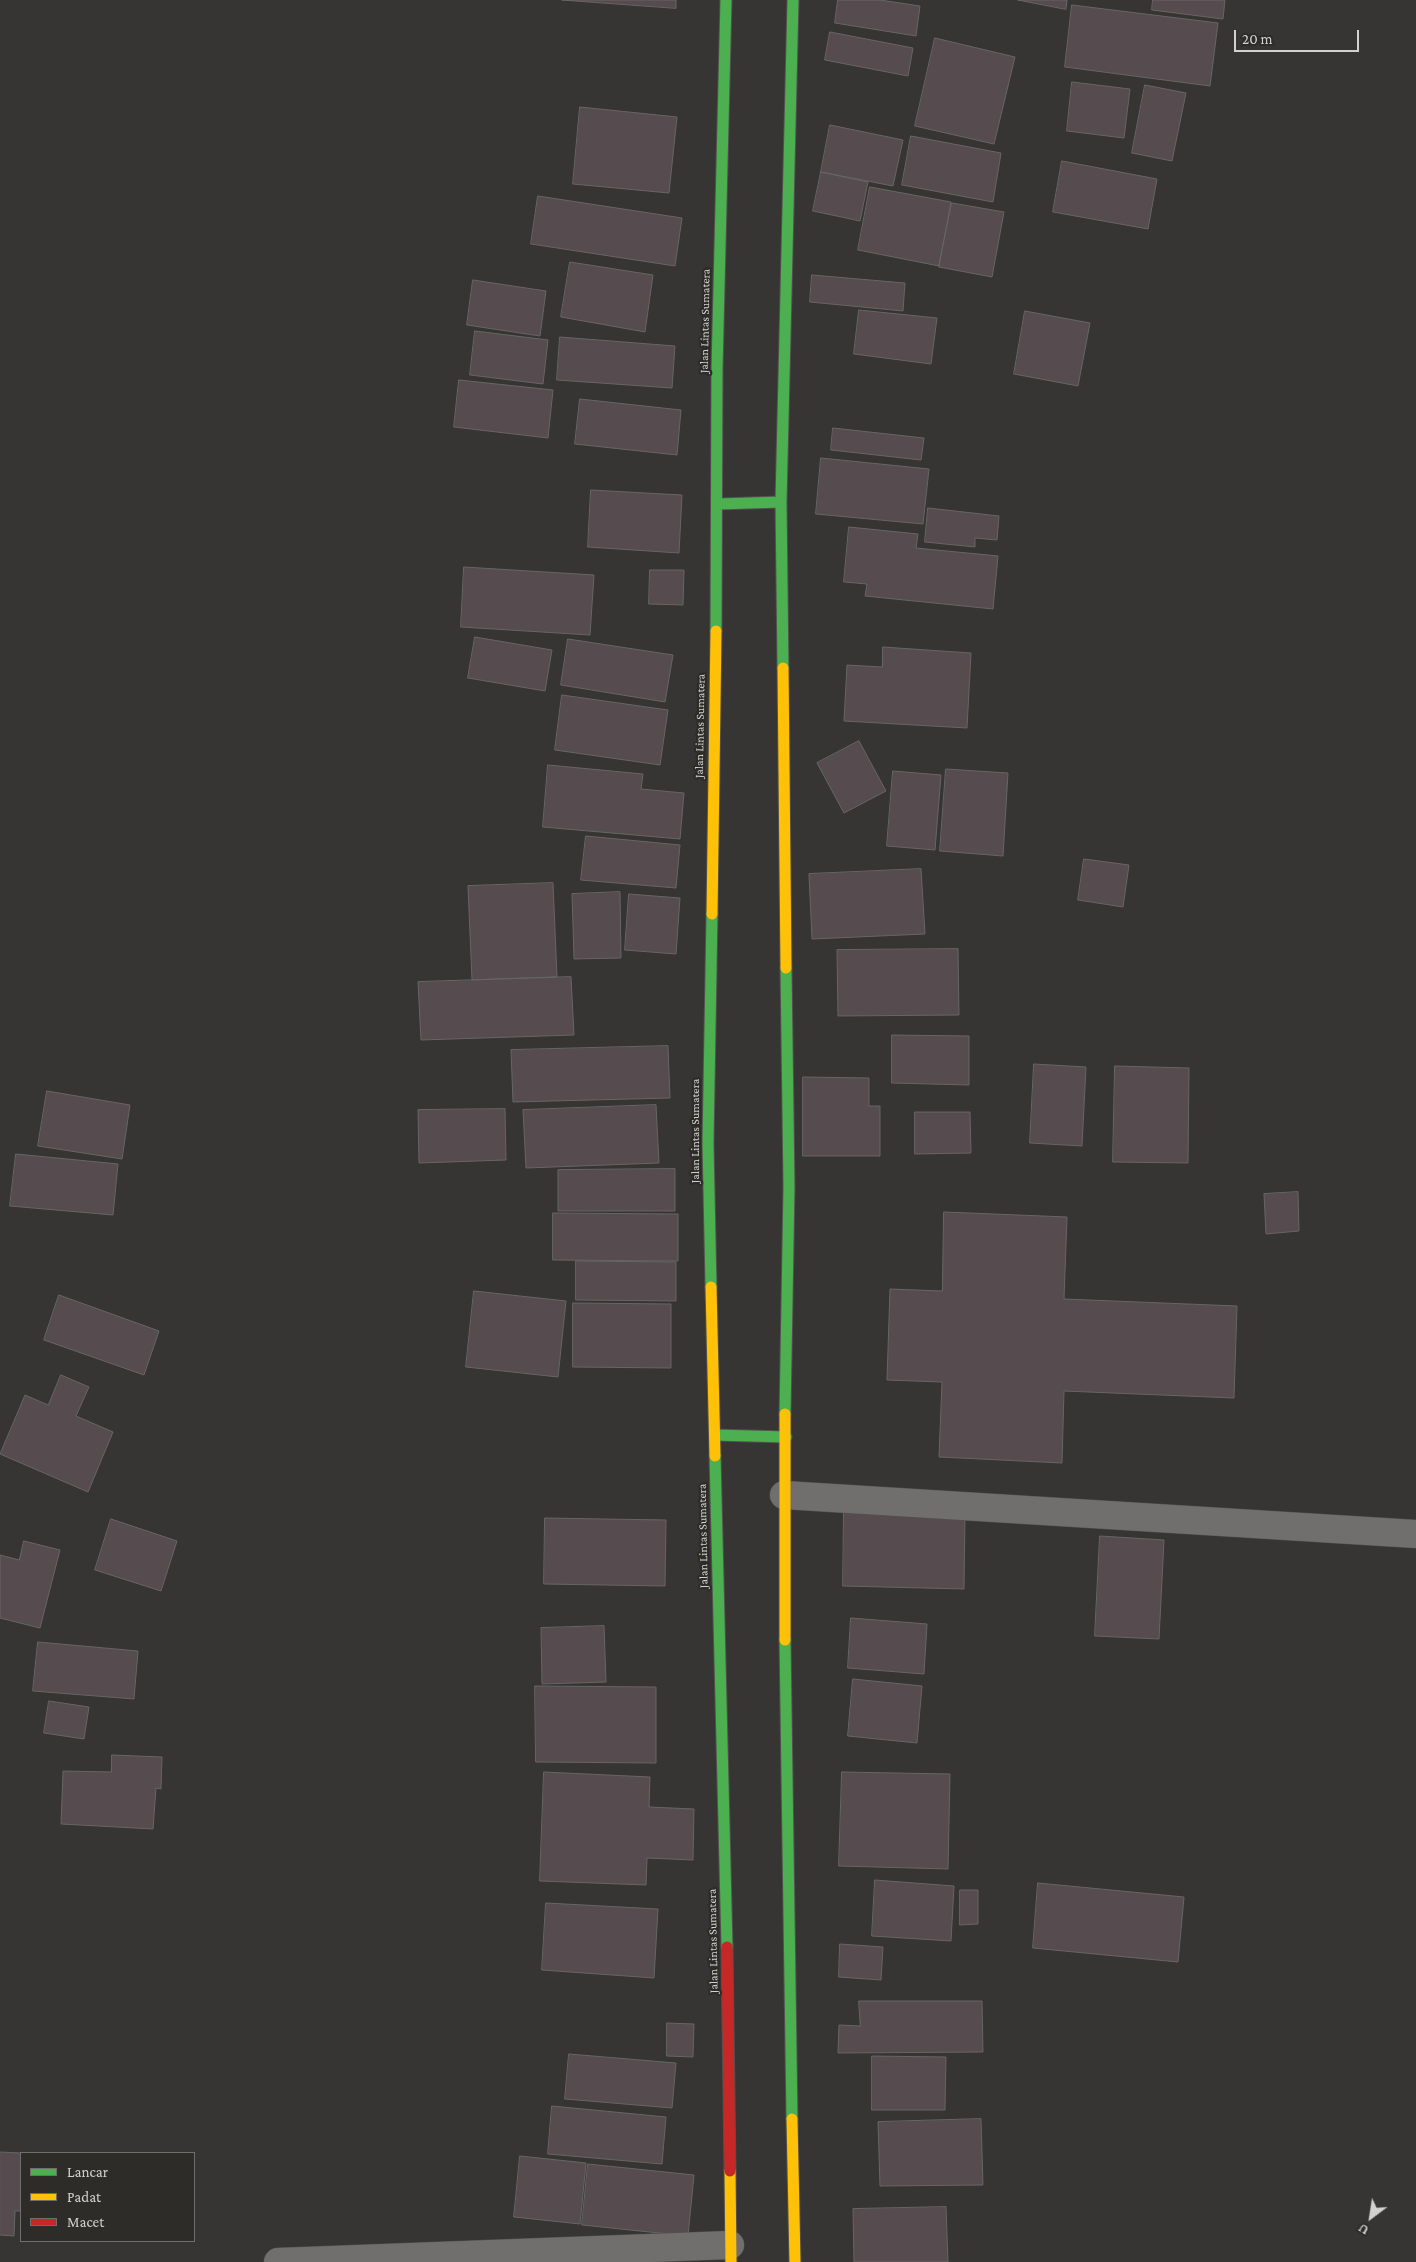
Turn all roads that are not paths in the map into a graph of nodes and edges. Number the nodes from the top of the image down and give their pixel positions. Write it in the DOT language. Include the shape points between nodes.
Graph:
graph roads {
  1 [pos="726,0"];
  2 [pos="793,0"];
  3 [pos="781,502"];
  4 [pos="718,504"];
  5 [pos="715,1435"];
  6 [pos="786,1437"];
  7 [pos="784,1495"];
  8 [pos="1416,1534"];
  9 [pos="730,2254"];
  10 [pos="278,2262"];
  11 [pos="795,2262"];
  1 -- 4 [label="highway, Jalan Lintas Sumatera" via="717,369"];
  2 -- 3 [label="highway"];
  3 -- 4 [label="highway"];
  3 -- 6 [label="highway" via="789,1187"];
  4 -- 5 [label="highway, Jalan Lintas Sumatera" via="708,1143"];
  5 -- 6 [label="highway"];
  5 -- 9 [label="highway, Jalan Lintas Sumatera" via="727,1953"];
  6 -- 7 [label="highway"];
  7 -- 8 [label="street"];
  7 -- 11 [label="highway" via="788,1953"];
  9 -- 10 [label="street"];
}
